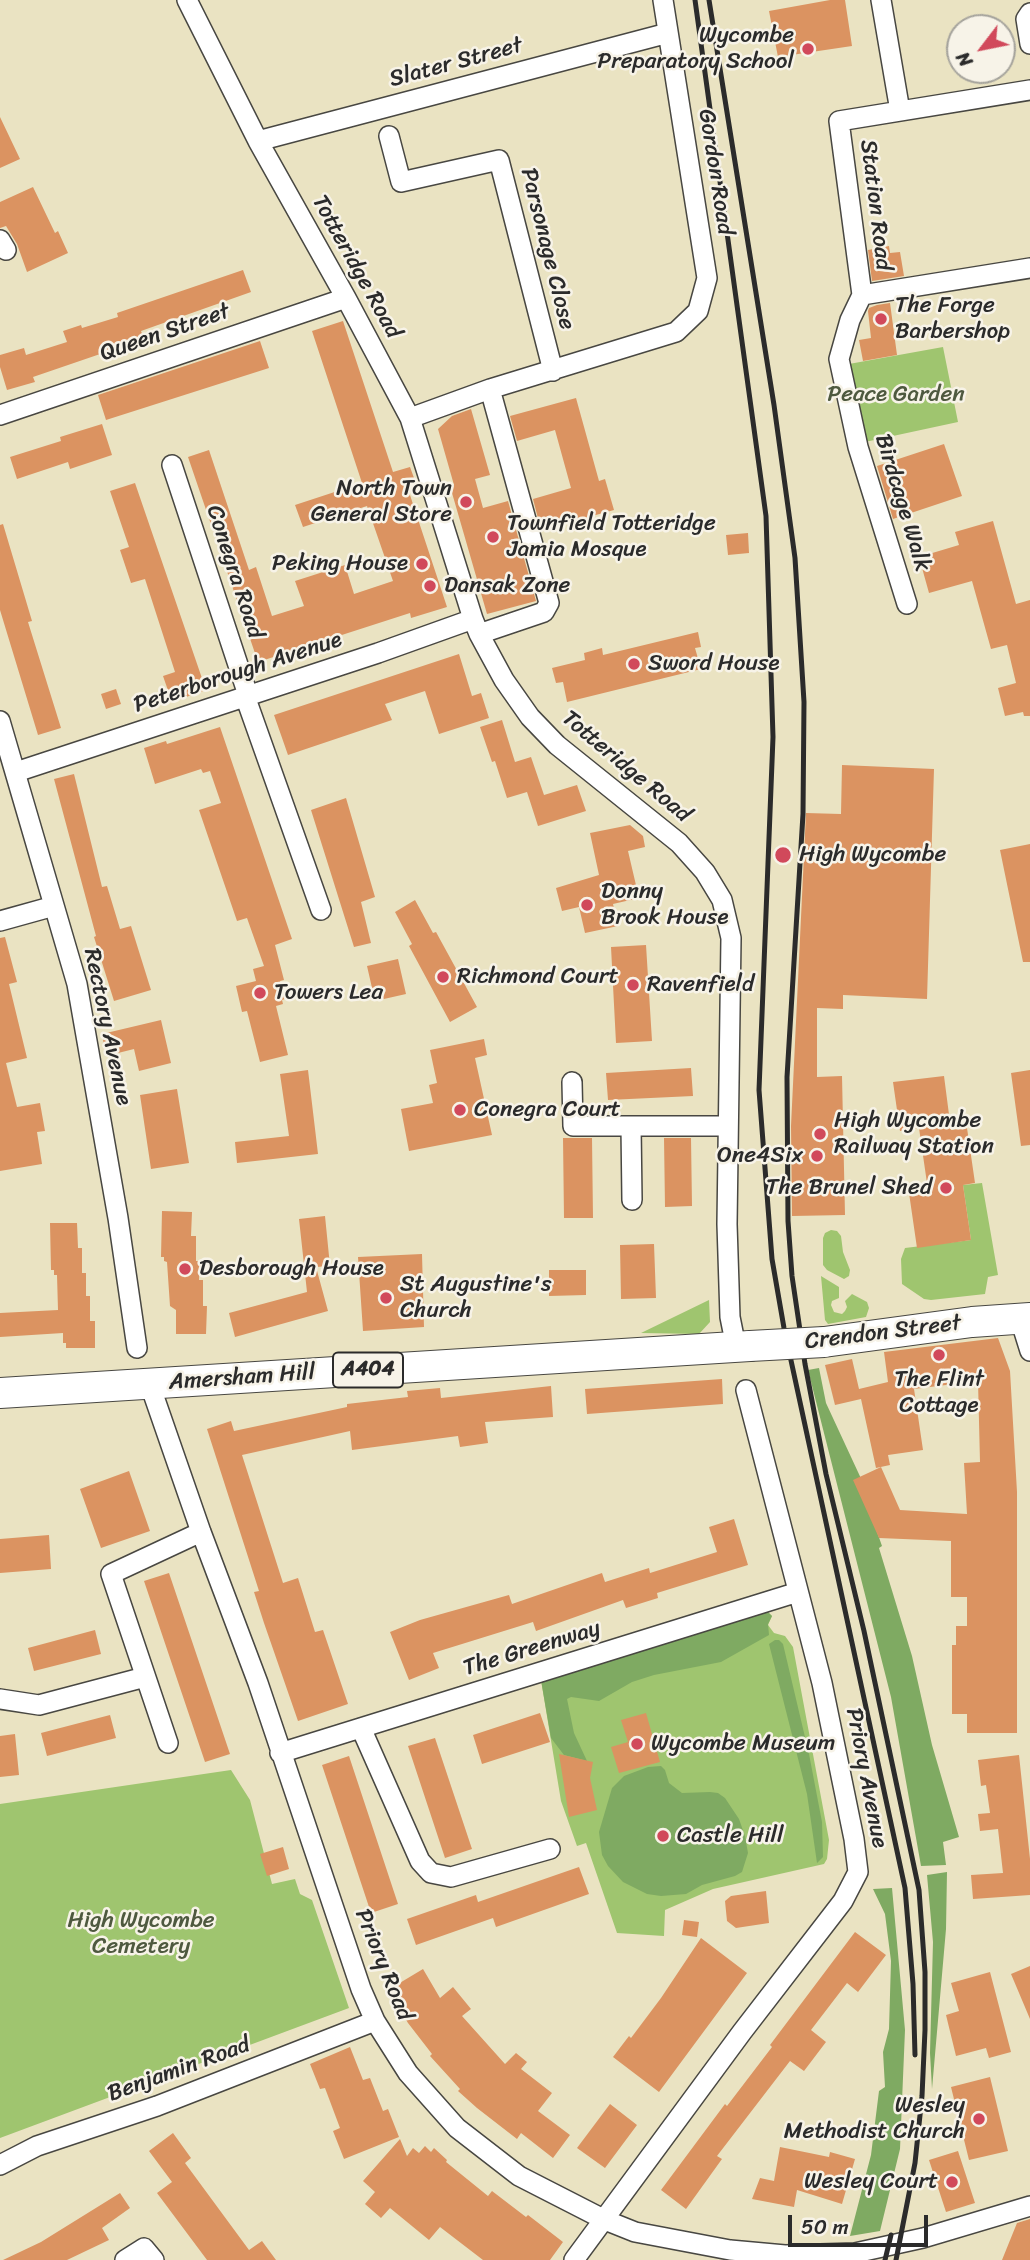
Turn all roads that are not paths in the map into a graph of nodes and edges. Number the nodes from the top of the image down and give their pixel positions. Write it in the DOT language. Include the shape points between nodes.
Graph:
graph roads {
  1 [pos="187,0"];
  2 [pos="663,0"];
  3 [pos="881,0"];
  4 [pos="1028,16"];
  5 [pos="668,33"];
  6 [pos="1030,44"];
  7 [pos="1030,90"];
  8 [pos="900,111"];
  9 [pos="389,136"];
  10 [pos="258,142"];
  11 [pos="1030,268"];
  12 [pos="862,295"];
  13 [pos="346,298"];
  14 [pos="553,371"];
  15 [pos="491,389"];
  16 [pos="0,415"];
  17 [pos="410,418"];
  18 [pos="172,465"];
  19 [pos="907,604"];
  20 [pos="476,627"];
  21 [pos="247,696"];
  22 [pos="0,721"];
  23 [pos="16,772"];
  24 [pos="54,906"];
  25 [pos="321,910"];
  26 [pos="0,921"];
  27 [pos="572,1082"];
  28 [pos="631,1126"];
  29 [pos="727,1126"];
  30 [pos="632,1200"];
  31 [pos="1025,1318"];
  32 [pos="743,1346"];
  33 [pos="137,1348"];
  34 [pos="1030,1351"];
  35 [pos="150,1385"];
  36 [pos="746,1390"];
  37 [pos="0,1393"];
  38 [pos="201,1532"];
  39 [pos="799,1592"];
  40 [pos="145,1677"];
  41 [pos="0,1699"];
  42 [pos="361,1728"];
  43 [pos="168,1743"];
  44 [pos="280,1753"];
  45 [pos="550,1849"];
  46 [pos="375,2021"];
  47 [pos="0,2165"];
  48 [pos="1030,2206"];
  49 [pos="605,2220"];
  50 [pos="125,2260"];
  51 [pos="154,2260"];
  52 [pos="574,2260"];
  1 -- 10 [label="street, Totteridge Road"];
  2 -- 5 [label="street, Gordon Road"];
  3 -- 8 [label="street"];
  4 -- 6 [label="street"];
  5 -- 10 [label="street, Slater Street"];
  5 -- 14 [label="street, Gordon Road" via="707,278 698,311 676,332"];
  7 -- 8 [label="street"];
  8 -- 12 [label="street, Station Road" via="839,121"];
  9 -- 14 [label="street, Parsonage Close" via="401,182 499,160"];
  10 -- 13 [label="street, Totteridge Road"];
  11 -- 12 [label="street"];
  12 -- 19 [label="street, Birdcage Walk" via="839,359 858,447"];
  13 -- 16 [label="street, Queen Street"];
  13 -- 17 [label="street, Totteridge Road"];
  14 -- 15 [label="street"];
  15 -- 17 [label="street"];
  15 -- 20 [label="street, Peterborough Avenue" via="549,603 544,612"];
  17 -- 20 [label="street, Totteridge Road"];
  18 -- 21 [label="street, Conegra Road"];
  20 -- 21 [label="street, Peterborough Avenue"];
  20 -- 29 [label="street, Totteridge Road" via="530,717 556,745 679,844 705,872 722,901 731,938"];
  21 -- 23 [label="street, Peterborough Avenue"];
  21 -- 25 [label="street, Conegra Road"];
  22 -- 23 [label="street, Rectory Avenue"];
  23 -- 24 [label="street, Rectory Avenue"];
  24 -- 26 [label="street"];
  24 -- 33 [label="street, Rectory Avenue" via="77,984"];
  27 -- 28 [label="street" via="573,1126"];
  28 -- 29 [label="street"];
  28 -- 30 [label="street"];
  29 -- 32 [label="street, Totteridge Road" via="730,1317"];
  31 -- 32 [label="main road, Crendon Street / A404, bridge" via="824,1342"];
  31 -- 34 [label="street"];
  32 -- 35 [label="main road, Amersham Hill / A404"];
  35 -- 37 [label="main road, Amersham Hill / A404"];
  35 -- 38 [label="street, Priory Road"];
  36 -- 39 [label="street, Priory Avenue"];
  38 -- 40 [label="street" via="111,1574"];
  38 -- 44 [label="street, Priory Road"];
  39 -- 42 [label="street, The Greenway"];
  39 -- 49 [label="street, Priory Avenue" via="825,1696 858,1872 842,1900"];
  40 -- 41 [label="street" via="38,1705"];
  40 -- 43 [label="street"];
  42 -- 44 [label="street, The Greenway"];
  42 -- 45 [label="street" via="420,1861 431,1873 451,1877"];
  44 -- 46 [label="street, Priory Road"];
  46 -- 47 [label="street, Benjamin Road" via="157,2106 37,2146"];
  46 -- 49 [label="street, Priory Road" via="408,2073 457,2128 519,2176"];
  48 -- 49 [label="street, Priory Road" via="881,2249 810,2255 689,2244"];
  49 -- 52 [label="street, Priory Avenue"];
  50 -- 51 [label="street" via="144,2248"];
}
